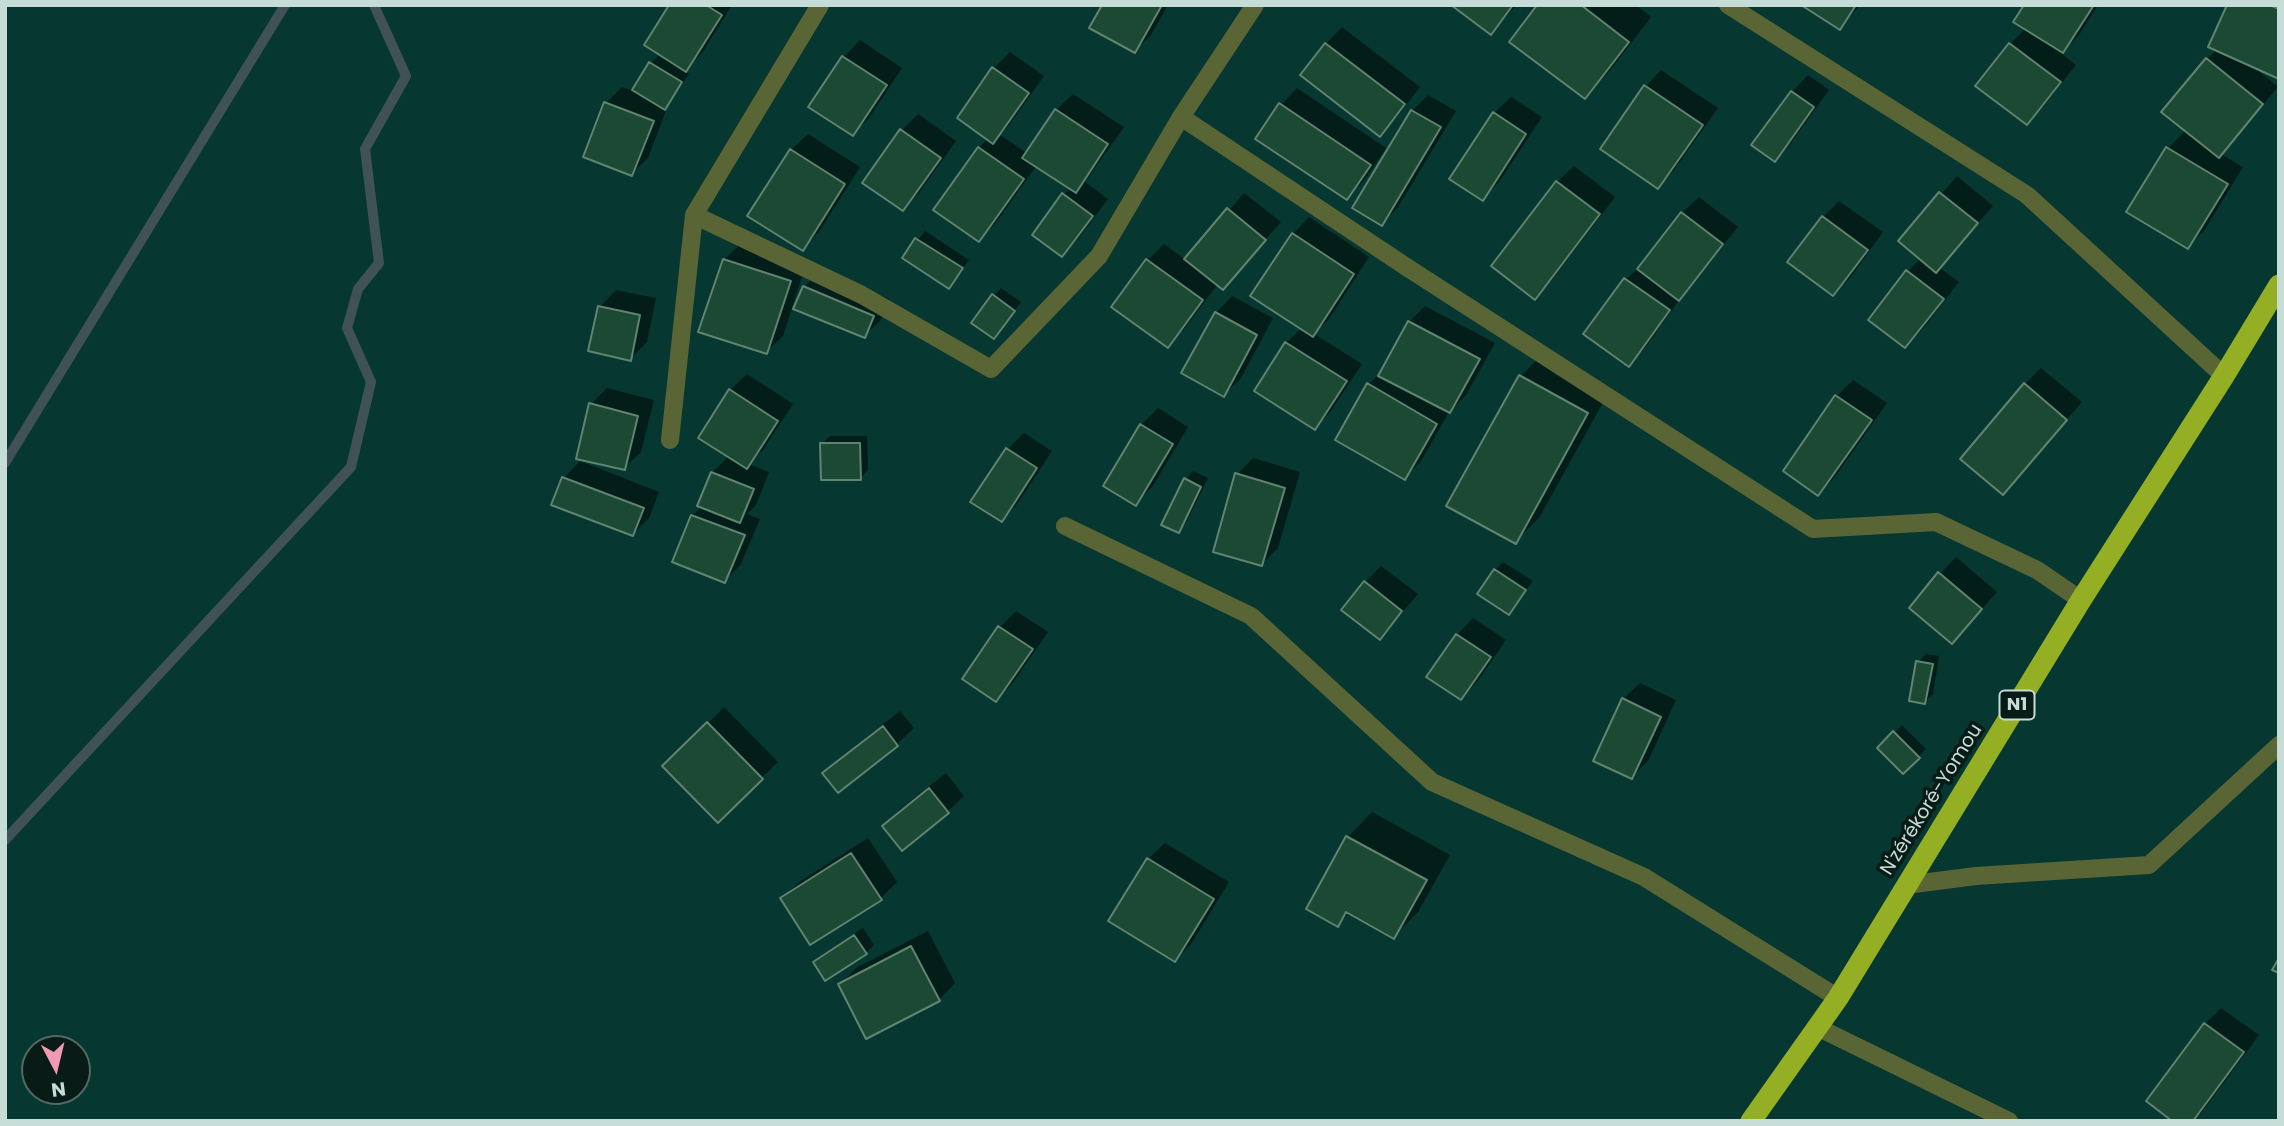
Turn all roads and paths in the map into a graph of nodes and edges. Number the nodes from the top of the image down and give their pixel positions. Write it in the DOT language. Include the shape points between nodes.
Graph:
graph roads {
  1 [pos="820,5"];
  2 [pos="1255,5"];
  3 [pos="1728,5"];
  4 [pos="1181,117"];
  5 [pos="694,215"];
  6 [pos="2279,285"];
  7 [pos="2224,376"];
  8 [pos="670,440"];
  9 [pos="1065,526"];
  10 [pos="2081,600"];
  11 [pos="2279,745"];
  12 [pos="1906,886"];
  13 [pos="1838,998"];
  14 [pos="1817,1027"];
  15 [pos="1751,1121"];
  16 [pos="2009,1121"];
  1 -- 5 [label="street"];
  2 -- 4 [label="street"];
  3 -- 7 [label="street" via="2027,195"];
  4 -- 5 [label="street" via="1099,256 990,369 862,295"];
  4 -- 10 [label="street" via="1813,529 1936,522 2037,570"];
  5 -- 8 [label="street"];
  6 -- 7 [label="highway, N'zérékoré-Yomou / N1"];
  7 -- 10 [label="highway, N'zérékoré-Yomou / N1"];
  9 -- 13 [label="street" via="1251,616 1432,782 1644,877"];
  10 -- 12 [label="highway, N'zérékoré-Yomou / N1"];
  11 -- 12 [label="street" via="2149,865 1976,876"];
  12 -- 13 [label="highway, N'zérékoré-Yomou / N1"];
  13 -- 14 [label="highway, N'zérékoré-Yomou / N1"];
  14 -- 15 [label="highway, N'zérékoré-Yomou / N1"];
  14 -- 16 [label="street"];
}
